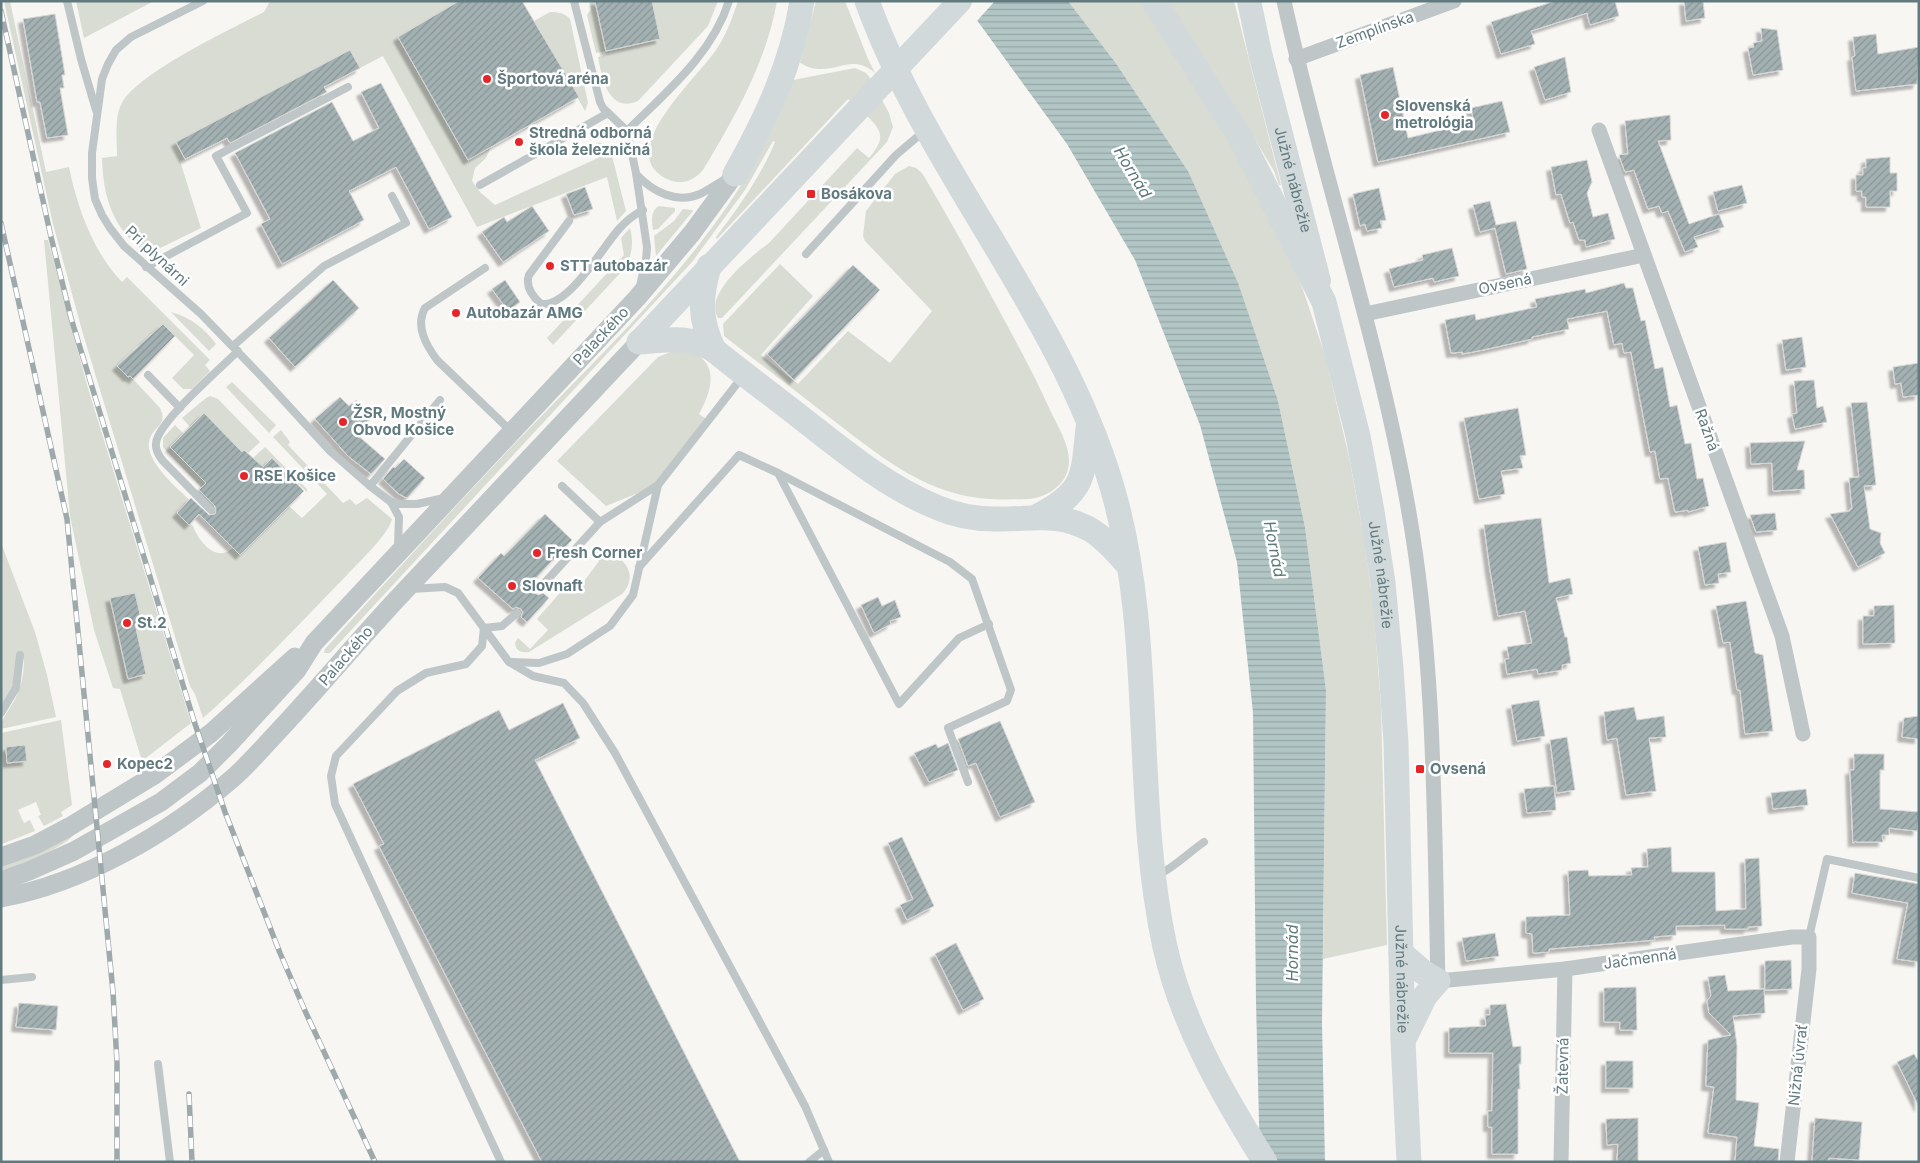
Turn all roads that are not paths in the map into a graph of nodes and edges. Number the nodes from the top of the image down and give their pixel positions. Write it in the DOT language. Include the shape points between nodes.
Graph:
graph roads {
  1 [pos="67,1"];
  2 [pos="203,1"];
  3 [pos="574,1"];
  4 [pos="729,1"];
  5 [pos="802,1"];
  6 [pos="867,1"];
  7 [pos="960,1"];
  8 [pos="1154,1"];
  9 [pos="1249,1"];
  10 [pos="1284,1"];
  11 [pos="1454,1"];
  12 [pos="188,4"];
  13 [pos="1296,59"];
  14 [pos="348,87"];
  15 [pos="96,112"];
  16 [pos="608,113"];
  17 [pos="927,129"];
  18 [pos="1599,130"];
  19 [pos="626,132"];
  20 [pos="636,173"];
  21 [pos="735,174"];
  22 [pos="480,185"];
  23 [pos="392,196"];
  24 [pos="642,210"];
  25 [pos="569,221"];
  26 [pos="806,254"];
  27 [pos="1644,255"];
  28 [pos="709,266"];
  29 [pos="146,267"];
  30 [pos="485,268"];
  31 [pos="636,298"];
  32 [pos="1324,302"];
  33 [pos="1365,314"];
  34 [pos="639,342"];
  35 [pos="236,349"];
  36 [pos="714,350"];
  37 [pos="744,374"];
  38 [pos="148,375"];
  39 [pos="440,400"];
  40 [pos="180,408"];
  41 [pos="1088,423"];
  42 [pos="512,432"];
  43 [pos="778,473"];
  44 [pos="658,485"];
  45 [pos="370,486"];
  46 [pos="562,486"];
  47 [pos="451,496"];
  48 [pos="391,502"];
  49 [pos="211,510"];
  50 [pos="1038,516"];
  51 [pos="600,522"];
  52 [pos="397,555"];
  53 [pos="639,567"];
  54 [pos="1130,568"];
  55 [pos="407,589"];
  56 [pos="539,589"];
  57 [pos="516,613"];
  58 [pos="989,624"];
  59 [pos="484,628"];
  60 [pos="314,643"];
  61 [pos="20,655"];
  62 [pos="509,662"];
  63 [pos="1,712"];
  64 [pos="1803,734"];
  65 [pos="968,782"];
  66 [pos="1204,842"];
  67 [pos="3,855"];
  68 [pos="1154,877"];
  69 [pos="1919,878"];
  70 [pos="1,881"];
  71 [pos="1,898"];
  72 [pos="1809,937"];
  73 [pos="1401,953"];
  74 [pos="1565,969"];
  75 [pos="32,977"];
  76 [pos="1,980"];
  77 [pos="1438,981"];
  78 [pos="1403,1042"];
  79 [pos="158,1064"];
  80 [pos="824,1150"];
  81 [pos="170,1162"];
  82 [pos="501,1162"];
  83 [pos="809,1162"];
  84 [pos="829,1162"];
  85 [pos="1265,1162"];
  86 [pos="1409,1162"];
  87 [pos="1561,1162"];
  88 [pos="1787,1162"];
  1 -- 15 [label="lane"];
  2 -- 12 [label="lane, Pri plynárni"];
  3 -- 16 [label="lane" via="596,90"];
  4 -- 19 [label="lane" via="717,31 699,56"];
  5 -- 21 [label="highway" via="794,41 777,92"];
  6 -- 17 [label="highway" via="877,30"];
  7 -- 28 [label="main road"];
  8 -- 32 [label="highway" via="1240,137"];
  9 -- 32 [label="main road, Južné nábrežie"];
  10 -- 13 [label="street"];
  11 -- 13 [label="street, Zemplínska"];
  12 -- 15 [label="lane, Pri plynárni" via="123,43 105,71"];
  13 -- 33 [label="street"];
  14 -- 29 [label="lane" via="216,156 247,213"];
  15 -- 29 [label="lane, Pri plynárni" via="92,153 95,199 110,228"];
  16 -- 19 [label="lane"];
  16 -- 22 [label="lane"];
  17 -- 26 [label="lane" via="896,155"];
  17 -- 41 [label="highway" via="1040,324"];
  18 -- 27 [label="street, Ražná"];
  19 -- 20 [label="lane"];
  20 -- 21 [label="lane" via="654,190 680,197 700,194"];
  20 -- 24 [label="lane"];
  21 -- 31 [label="street, Palackého" via="692,233"];
  23 -- 35 [label="lane" via="406,223 324,266"];
  24 -- 25 [label="lane" via="619,229 567,292 555,302 541,304 530,292 529,274"];
  24 -- 31 [label="lane" via="647,247"];
  27 -- 33 [label="street, Ovsená"];
  27 -- 64 [label="street, Ražná" via="1782,636"];
  28 -- 34 [label="main road"];
  28 -- 36 [label="highway" via="702,319"];
  29 -- 35 [label="lane, Pri plynárni"];
  30 -- 42 [label="lane" via="425,308 421,327 437,360"];
  31 -- 42 [label="street, Palackého"];
  32 -- 73 [label="highway, Južné nábrežie" via="1358,436 1382,582 1396,743"];
  33 -- 77 [label="street" via="1394,432 1421,597 1431,723"];
  34 -- 36 [label="highway" via="690,340"];
  34 -- 55 [label="street, Palackého"];
  35 -- 40 [label="lane"];
  35 -- 45 [label="lane, Pri plynárni" via="330,451"];
  36 -- 37 [label="highway"];
  37 -- 44 [label="lane"];
  37 -- 50 [label="highway" via="865,467 918,499 976,518"];
  38 -- 40 [label="lane"];
  39 -- 45 [label="lane"];
  40 -- 49 [label="lane" via="160,431 157,452"];
  41 -- 50 [label="highway" via="1085,458 1077,486 1060,505"];
  41 -- 54 [label="highway" via="1112,487"];
  42 -- 47 [label="street, Palackého"];
  43 -- 53 [label="lane" via="739,455"];
  43 -- 58 [label="lane" via="950,562 972,579"];
  43 -- 58 [label="lane" via="899,704 959,638"];
  44 -- 51 [label="lane"];
  44 -- 53 [label="lane"];
  45 -- 48 [label="lane, Pri plynárni"];
  46 -- 51 [label="lane"];
  47 -- 48 [label="lane" via="417,504"];
  47 -- 52 [label="street, Palackého"];
  48 -- 52 [label="lane" via="400,524"];
  50 -- 54 [label="highway" via="1062,519 1093,531 1108,542"];
  51 -- 56 [label="lane"];
  52 -- 60 [label="street, Palackého"];
  53 -- 62 [label="lane" via="633,595 610,626 567,654 539,664"];
  54 -- 68 [label="highway" via="1141,669"];
  55 -- 59 [label="lane" via="436,587 453,590 464,598"];
  55 -- 71 [label="street, Palackého" via="258,753 207,798 170,825 94,869 46,888"];
  57 -- 59 [label="lane" via="502,626"];
  58 -- 65 [label="lane" via="1011,690 1007,701 948,728"];
  59 -- 62 [label="lane"];
  59 -- 82 [label="lane" via="482,646 466,664 426,673 397,691 336,756 331,776 335,804"];
  60 -- 67 [label="street, Palackého" via="289,661 211,734 153,776 70,827"];
  60 -- 70 [label="street, Palackého" via="296,670 200,773 161,802 81,848"];
  61 -- 63 [label="lane" via="16,688"];
  62 -- 80 [label="lane" via="533,676 564,684 583,704 615,753 805,1106"];
  66 -- 68 [label="lane" via="1178,864"];
  68 -- 85 [label="highway" via="1172,972 1199,1043"];
  69 -- 72 [label="lane" via="1827,859"];
  72 -- 74 [label="street, Jačmenná"];
  72 -- 88 [label="street, Nižná úvrať" via="1809,968"];
  73 -- 77 [label="highway"];
  73 -- 78 [label="highway, Južné nábrežie"];
  74 -- 77 [label="street, Jačmenná"];
  74 -- 87 [label="street, Žatevná"];
  75 -- 76 [label="lane"];
  77 -- 78 [label="highway" via="1425,996"];
  78 -- 86 [label="highway, Južné nábrežie"];
  79 -- 81 [label="lane"];
  80 -- 83 [label="lane"];
  80 -- 84 [label="lane"];
}
